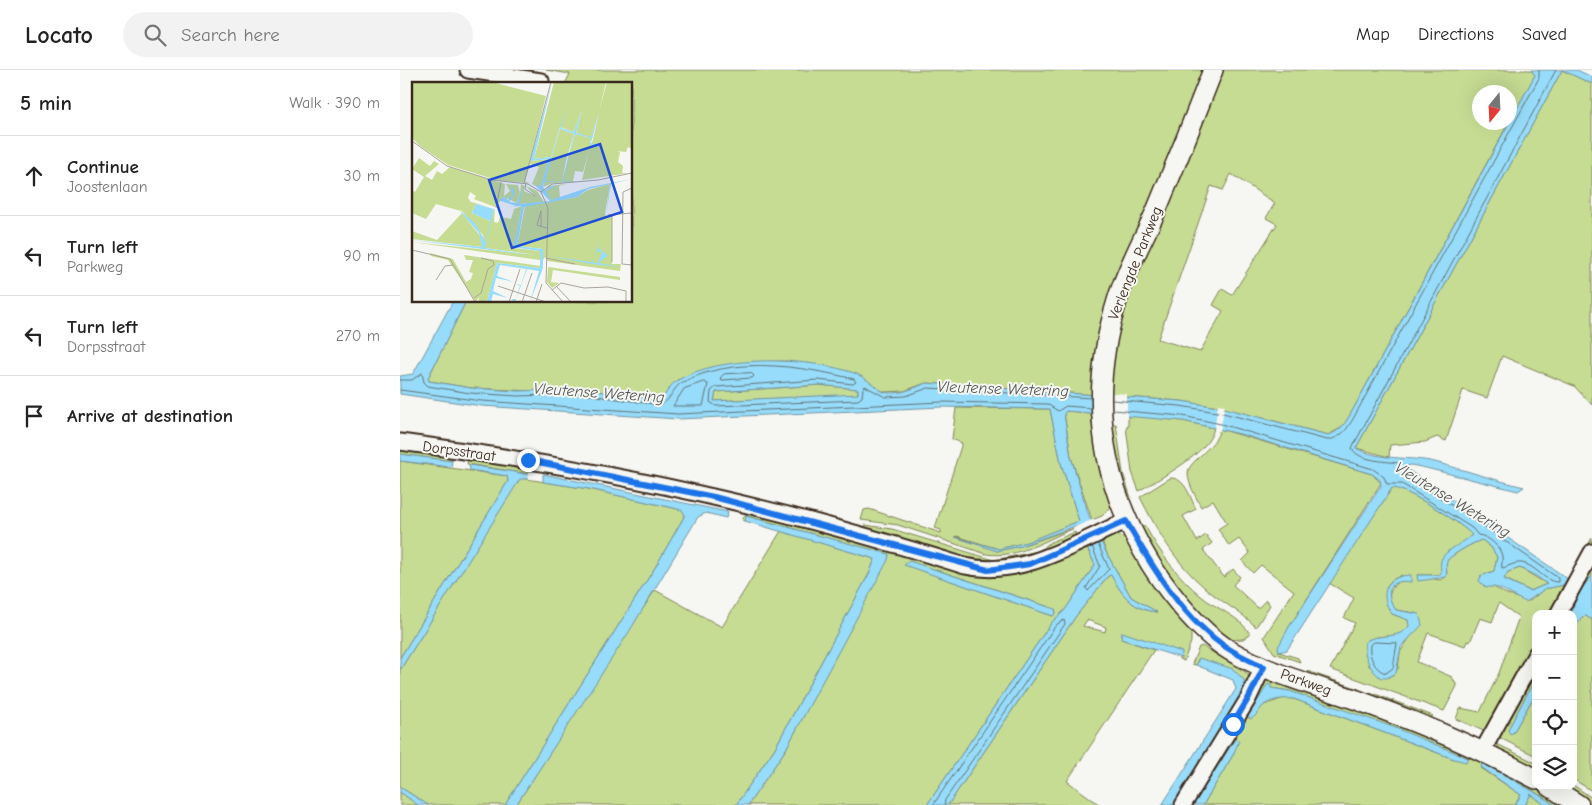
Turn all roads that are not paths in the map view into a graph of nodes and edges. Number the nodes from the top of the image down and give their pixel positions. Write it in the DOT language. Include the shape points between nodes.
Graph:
graph roads {
  1 [pos="468,70"];
  2 [pos="1213,70"];
  3 [pos="541,81"];
  4 [pos="400,442"];
  5 [pos="1126,521"];
  6 [pos="1592,552"];
  7 [pos="1560,610"];
  8 [pos="1535,655"];
  9 [pos="1264,667"];
  10 [pos="1483,750"];
  11 [pos="1532,777"];
  12 [pos="1556,790"];
  13 [pos="1183,805"];
  14 [pos="1580,805"];
  1 -- 3 [label="street"];
  2 -- 5 [label="street, Verlengde Parkweg" via="1118,298 1106,342 1101,381 1102,426 1112,478"];
  4 -- 5 [label="street, Dorpsstraat" via="528,460 714,497 978,569 998,570 1030,564"];
  5 -- 9 [label="street, Parkweg" via="1152,568 1183,606 1228,649"];
  6 -- 7 [label="street"];
  8 -- 10 [label="street"];
  9 -- 10 [label="street, Parkweg" via="1441,731"];
  9 -- 13 [label="street"];
  10 -- 11 [label="street, Parkweg"];
  12 -- 14 [label="street"];
}
